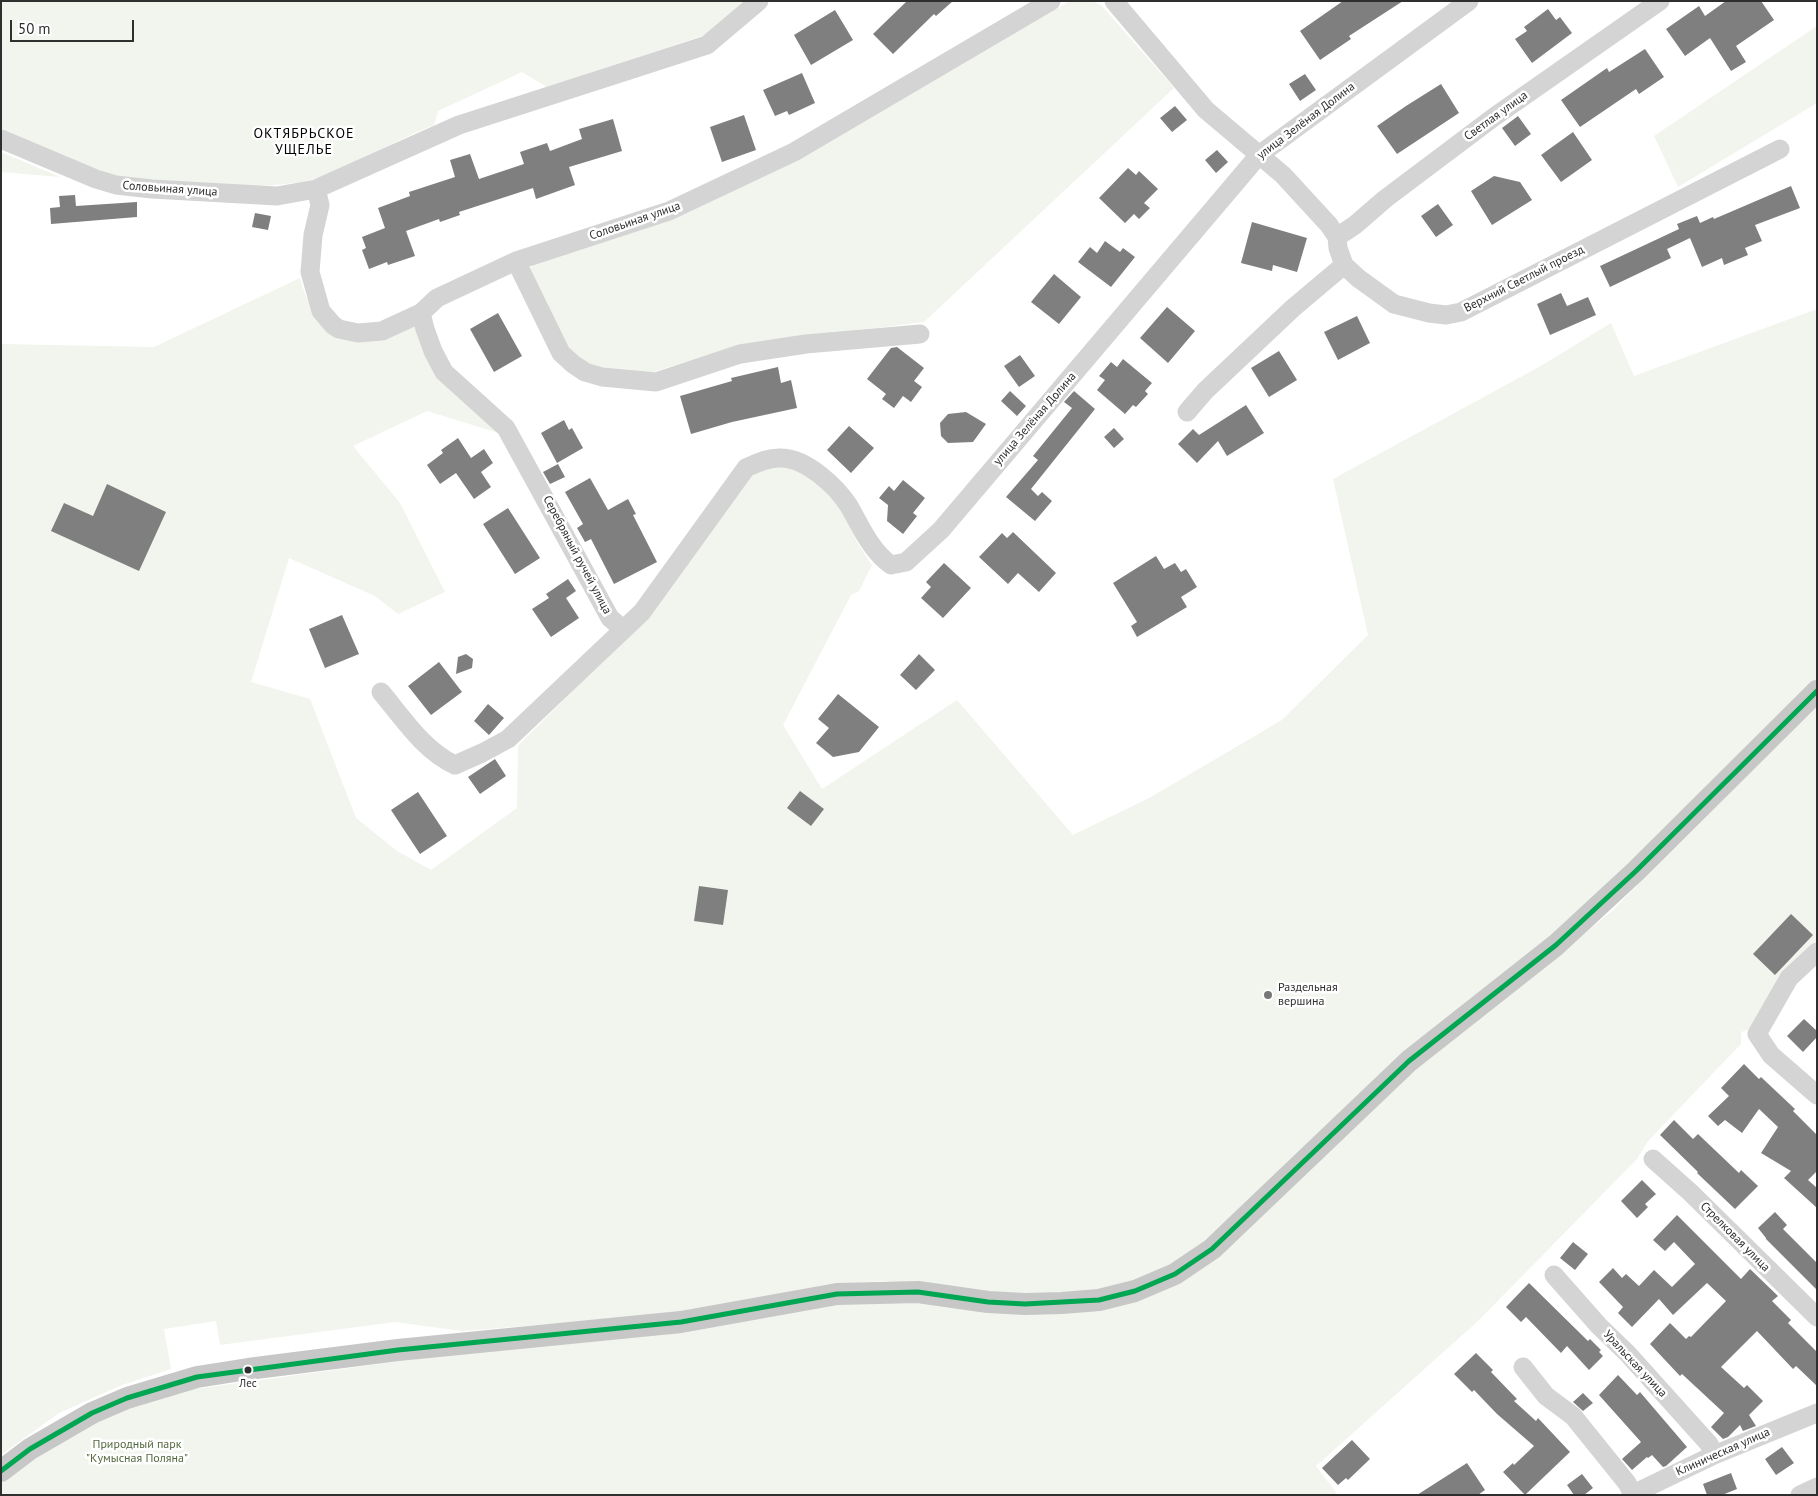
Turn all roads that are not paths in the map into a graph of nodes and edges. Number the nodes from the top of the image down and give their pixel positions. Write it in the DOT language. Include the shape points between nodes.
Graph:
graph roads {
  1 [pos="758,1"];
  2 [pos="1051,1"];
  3 [pos="1114,1"];
  4 [pos="1468,1"];
  5 [pos="1660,1"];
  6 [pos="1,139"];
  7 [pos="1780,149"];
  8 [pos="1259,155"];
  9 [pos="316,189"];
  10 [pos="1337,237"];
  11 [pos="516,261"];
  12 [pos="1344,265"];
  13 [pos="421,312"];
  14 [pos="920,334"];
  15 [pos="1187,412"];
  16 [pos="623,628"];
  17 [pos="1817,691"];
  18 [pos="381,692"];
  19 [pos="1817,952"];
  20 [pos="1817,1095"];
  21 [pos="1652,1159"];
  22 [pos="1554,1275"];
  23 [pos="1817,1318"];
  24 [pos="1523,1366"];
  25 [pos="1817,1412"];
  26 [pos="1714,1455"];
  27 [pos="1,1471"];
  28 [pos="1817,1487"];
  29 [pos="1632,1494"];
  30 [pos="1800,1495"];
  1 -- 9 [label="street, Соловьиная улица" via="707,45 459,125"];
  2 -- 11 [label="street, Соловьиная улица" via="794,152 669,211"];
  3 -- 8 [label="street" via="1206,110"];
  4 -- 8 [label="street, улица Зелёная Долина"];
  5 -- 10 [label="street, Светлая улица" via="1494,116"];
  6 -- 9 [label="street, Соловьиная улица" via="116,185 276,196"];
  7 -- 12 [label="street, Верхний Светлый проезд" via="1461,312 1446,315 1429,313 1394,304"];
  8 -- 10 [label="street" via="1283,175"];
  8 -- 16 [label="street, улица Зелёная Долина" via="941,530 906,562 891,565 880,558 847,504 821,475 802,463 782,458 764,460 746,468 642,612"];
  9 -- 13 [label="street, Соловьиная улица" via="320,206 313,235 310,272 320,311 333,325 358,333 382,330"];
  10 -- 12 [label="street"];
  11 -- 13 [label="street, Соловьиная улица" via="437,298"];
  11 -- 14 [label="street" via="561,354 585,372 602,377 656,382 740,354 806,344"];
  12 -- 15 [label="street" via="1293,308"];
  13 -- 16 [label="street, Серебряный ручей улица" via="432,351 444,372 506,428 610,618"];
  16 -- 18 [label="street" via="508,739 456,765 432,751"];
  17 -- 27 [label="main road" via="1636,871 1556,944 1409,1061 1212,1249 1175,1274 1135,1291 1090,1301 1025,1304 918,1292 837,1294 681,1322 398,1350 197,1377 127,1398 92,1413"];
  19 -- 20 [label="street" via="1789,978 1757,1034 1771,1055"];
  21 -- 23 [label="street, Стрелковая улица" via="1691,1193"];
  22 -- 26 [label="street, Уральская улица" via="1709,1444"];
  24 -- 29 [label="street" via="1546,1396 1573,1416 1627,1483"];
  25 -- 26 [label="street, Клиническая улица"];
  26 -- 29 [label="street, Клиническая улица"];
  28 -- 30 [label="street"];
}
